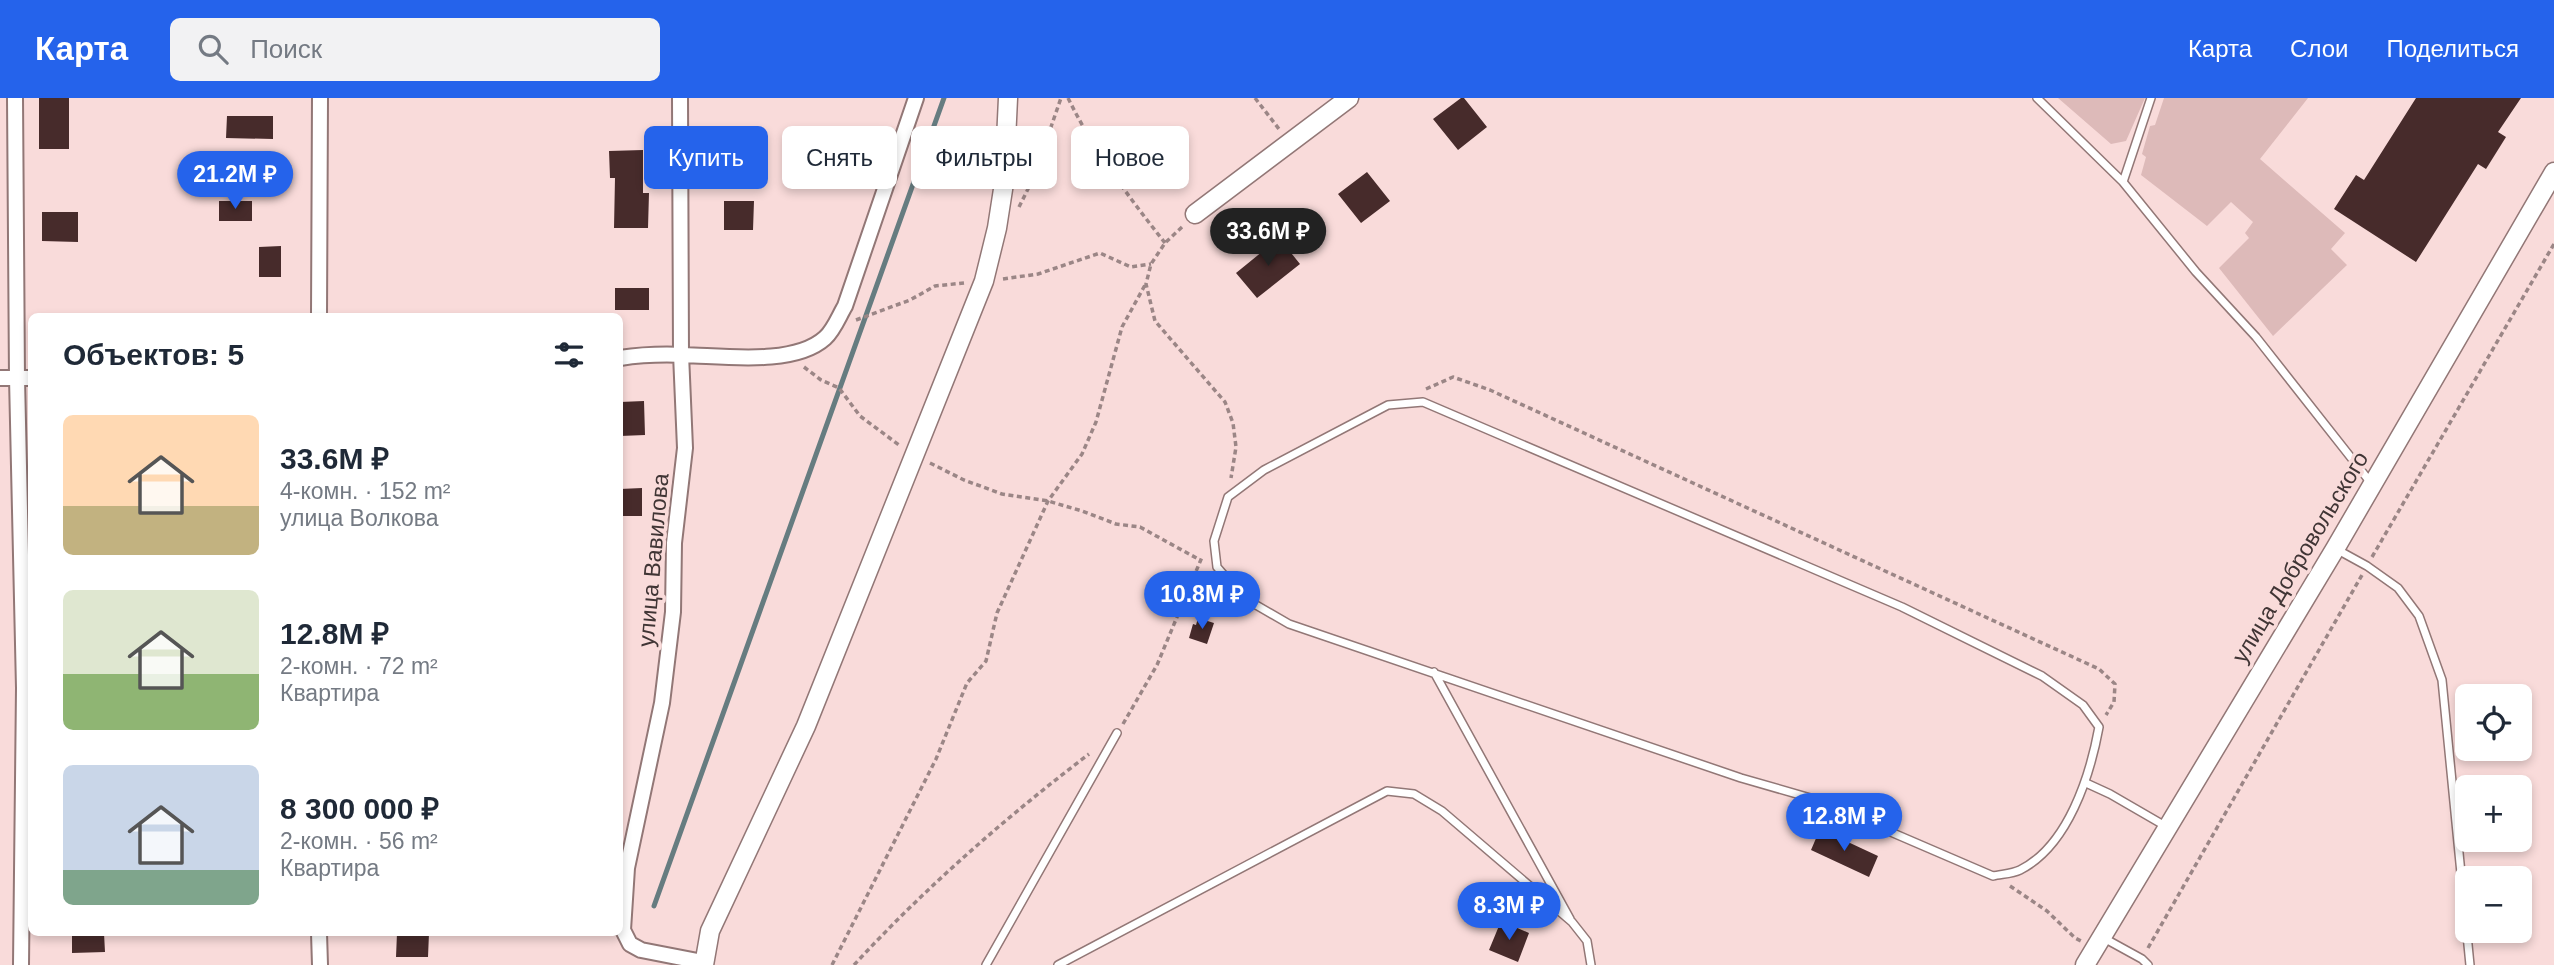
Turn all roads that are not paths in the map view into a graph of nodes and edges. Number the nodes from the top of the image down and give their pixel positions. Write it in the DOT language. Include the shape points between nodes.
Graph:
graph roads {
  1 [pos="15,98"];
  2 [pos="320,98"];
  3 [pos="680,98"];
  4 [pos="916,98"];
  5 [pos="1008,98"];
  6 [pos="1349,98"];
  7 [pos="2037,98"];
  8 [pos="2151,98"];
  9 [pos="2554,172"];
  10 [pos="2123,182"];
  11 [pos="1195,214"];
  12 [pos="319,313"];
  13 [pos="681,354"];
  14 [pos="623,358"];
  15 [pos="0,378"];
  16 [pos="24,378"];
  17 [pos="2372,484"];
  18 [pos="2335,549"];
  19 [pos="1434,672"];
  20 [pos="1117,733"];
  21 [pos="2086,783"];
  22 [pos="2167,828"];
  23 [pos="623,918"];
  24 [pos="1572,922"];
  25 [pos="623,932"];
  26 [pos="318,936"];
  27 [pos="2101,937"];
  28 [pos="2145,962"];
  29 [pos="703,964"];
  30 [pos="21,965"];
  31 [pos="320,965"];
  32 [pos="986,965"];
  33 [pos="1058,965"];
  34 [pos="1591,965"];
  35 [pos="2085,965"];
  36 [pos="2470,965"];
  1 -- 16 [label="street"];
  2 -- 12 [label="street"];
  3 -- 13 [label="street, улица Вавилова"];
  4 -- 13 [label="street" via="845,306 827,336 809,349 788,354"];
  5 -- 29 [label="street" via="1004,183 987,268 806,726 710,931"];
  6 -- 11 [label="street"];
  7 -- 10 [label="lane"];
  8 -- 10 [label="lane"];
  9 -- 17 [label="street, улица Добровольского"];
  10 -- 17 [label="lane" via="2256,337"];
  13 -- 14 [label="street"];
  13 -- 23 [label="street, улица Вавилова" via="685,448 674,543 673,612 662,703 627,868"];
  15 -- 16 [label="street"];
  16 -- 30 [label="street"];
  17 -- 18 [label="street, улица Добровольского"];
  18 -- 22 [label="street, улица Добровольского"];
  18 -- 36 [label="lane" via="2398,588 2419,616 2442,680"];
  19 -- 21 [label="lane" via="1814,799 1993,876 2018,871 2055,840"];
  19 -- 21 [label="lane" via="1289,624 1244,598 1217,567 1214,541 1228,497 1264,470 1388,405 1423,402 1902,607 2042,676 2083,705 2099,727"];
  19 -- 24 [label="lane"];
  20 -- 32 [label="lane"];
  21 -- 22 [label="lane"];
  22 -- 27 [label="street, улица Добровольского"];
  24 -- 33 [label="lane" via="1442,811 1414,794 1387,791"];
  24 -- 34 [label="lane" via="1587,941"];
  25 -- 29 [label="street, улица Вавилова" via="641,950"];
  26 -- 31 [label="street"];
  27 -- 28 [label="lane"];
  27 -- 35 [label="street, улица Добровольского"];
}
